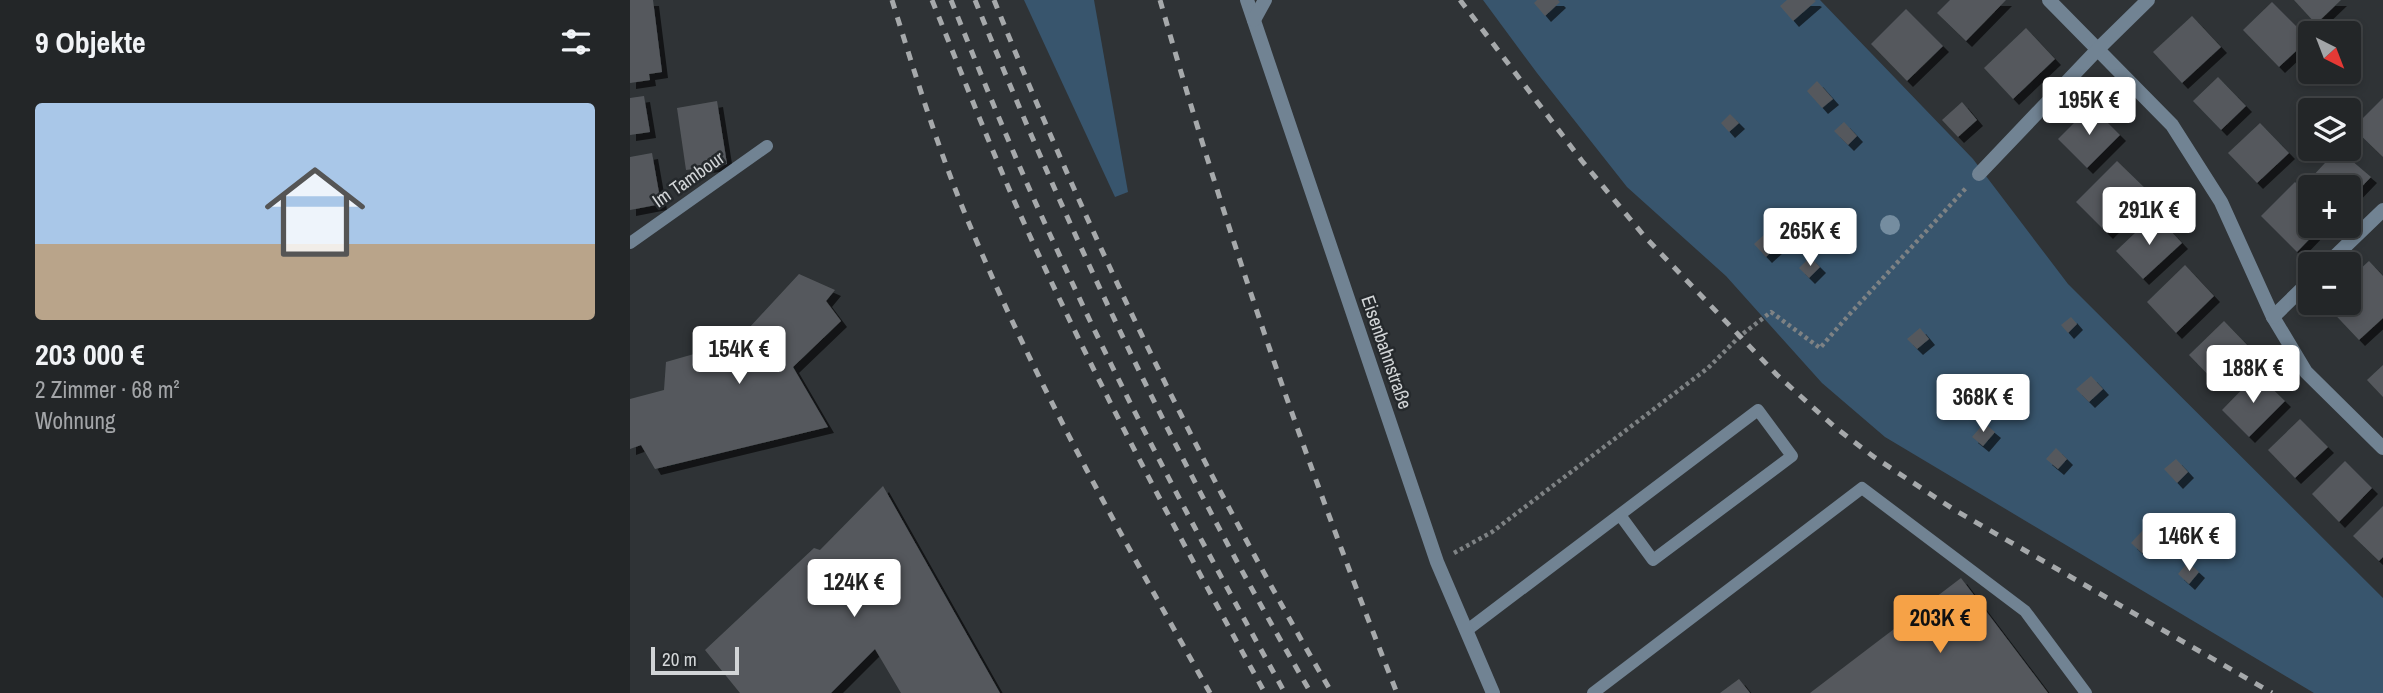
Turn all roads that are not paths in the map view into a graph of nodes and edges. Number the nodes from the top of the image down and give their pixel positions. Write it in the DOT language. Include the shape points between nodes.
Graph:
graph roads {
  1 [pos="1247,0"];
  2 [pos="1265,0"];
  3 [pos="2049,0"];
  4 [pos="2148,0"];
  5 [pos="1254,20"];
  6 [pos="2098,48"];
  7 [pos="767,146"];
  8 [pos="1979,174"];
  9 [pos="2383,210"];
  10 [pos="630,243"];
  11 [pos="2339,252"];
  12 [pos="2298,293"];
  13 [pos="2273,317"];
  14 [pos="2383,448"];
  15 [pos="1619,515"];
  16 [pos="1466,631"];
  17 [pos="1493,693"];
  18 [pos="1593,693"];
  19 [pos="2086,693"];
  1 -- 5 [label="street, Eisenbahnstraße"];
  2 -- 5 [label="street"];
  3 -- 6 [label="street"];
  4 -- 6 [label="street"];
  5 -- 16 [label="street, Eisenbahnstraße" via="1437,562"];
  6 -- 8 [label="street"];
  6 -- 13 [label="street" via="2172,125 2221,202"];
  7 -- 10 [label="lane, Im Tambour"];
  9 -- 11 [label="street"];
  12 -- 13 [label="street"];
  13 -- 14 [label="street" via="2306,372"];
  15 -- 15 [label="lane" via="1758,410 1792,456 1653,560"];
  15 -- 16 [label="lane"];
  16 -- 17 [label="street, Eisenbahnstraße"];
  18 -- 19 [label="lane" via="1862,488 2025,611"];
}
